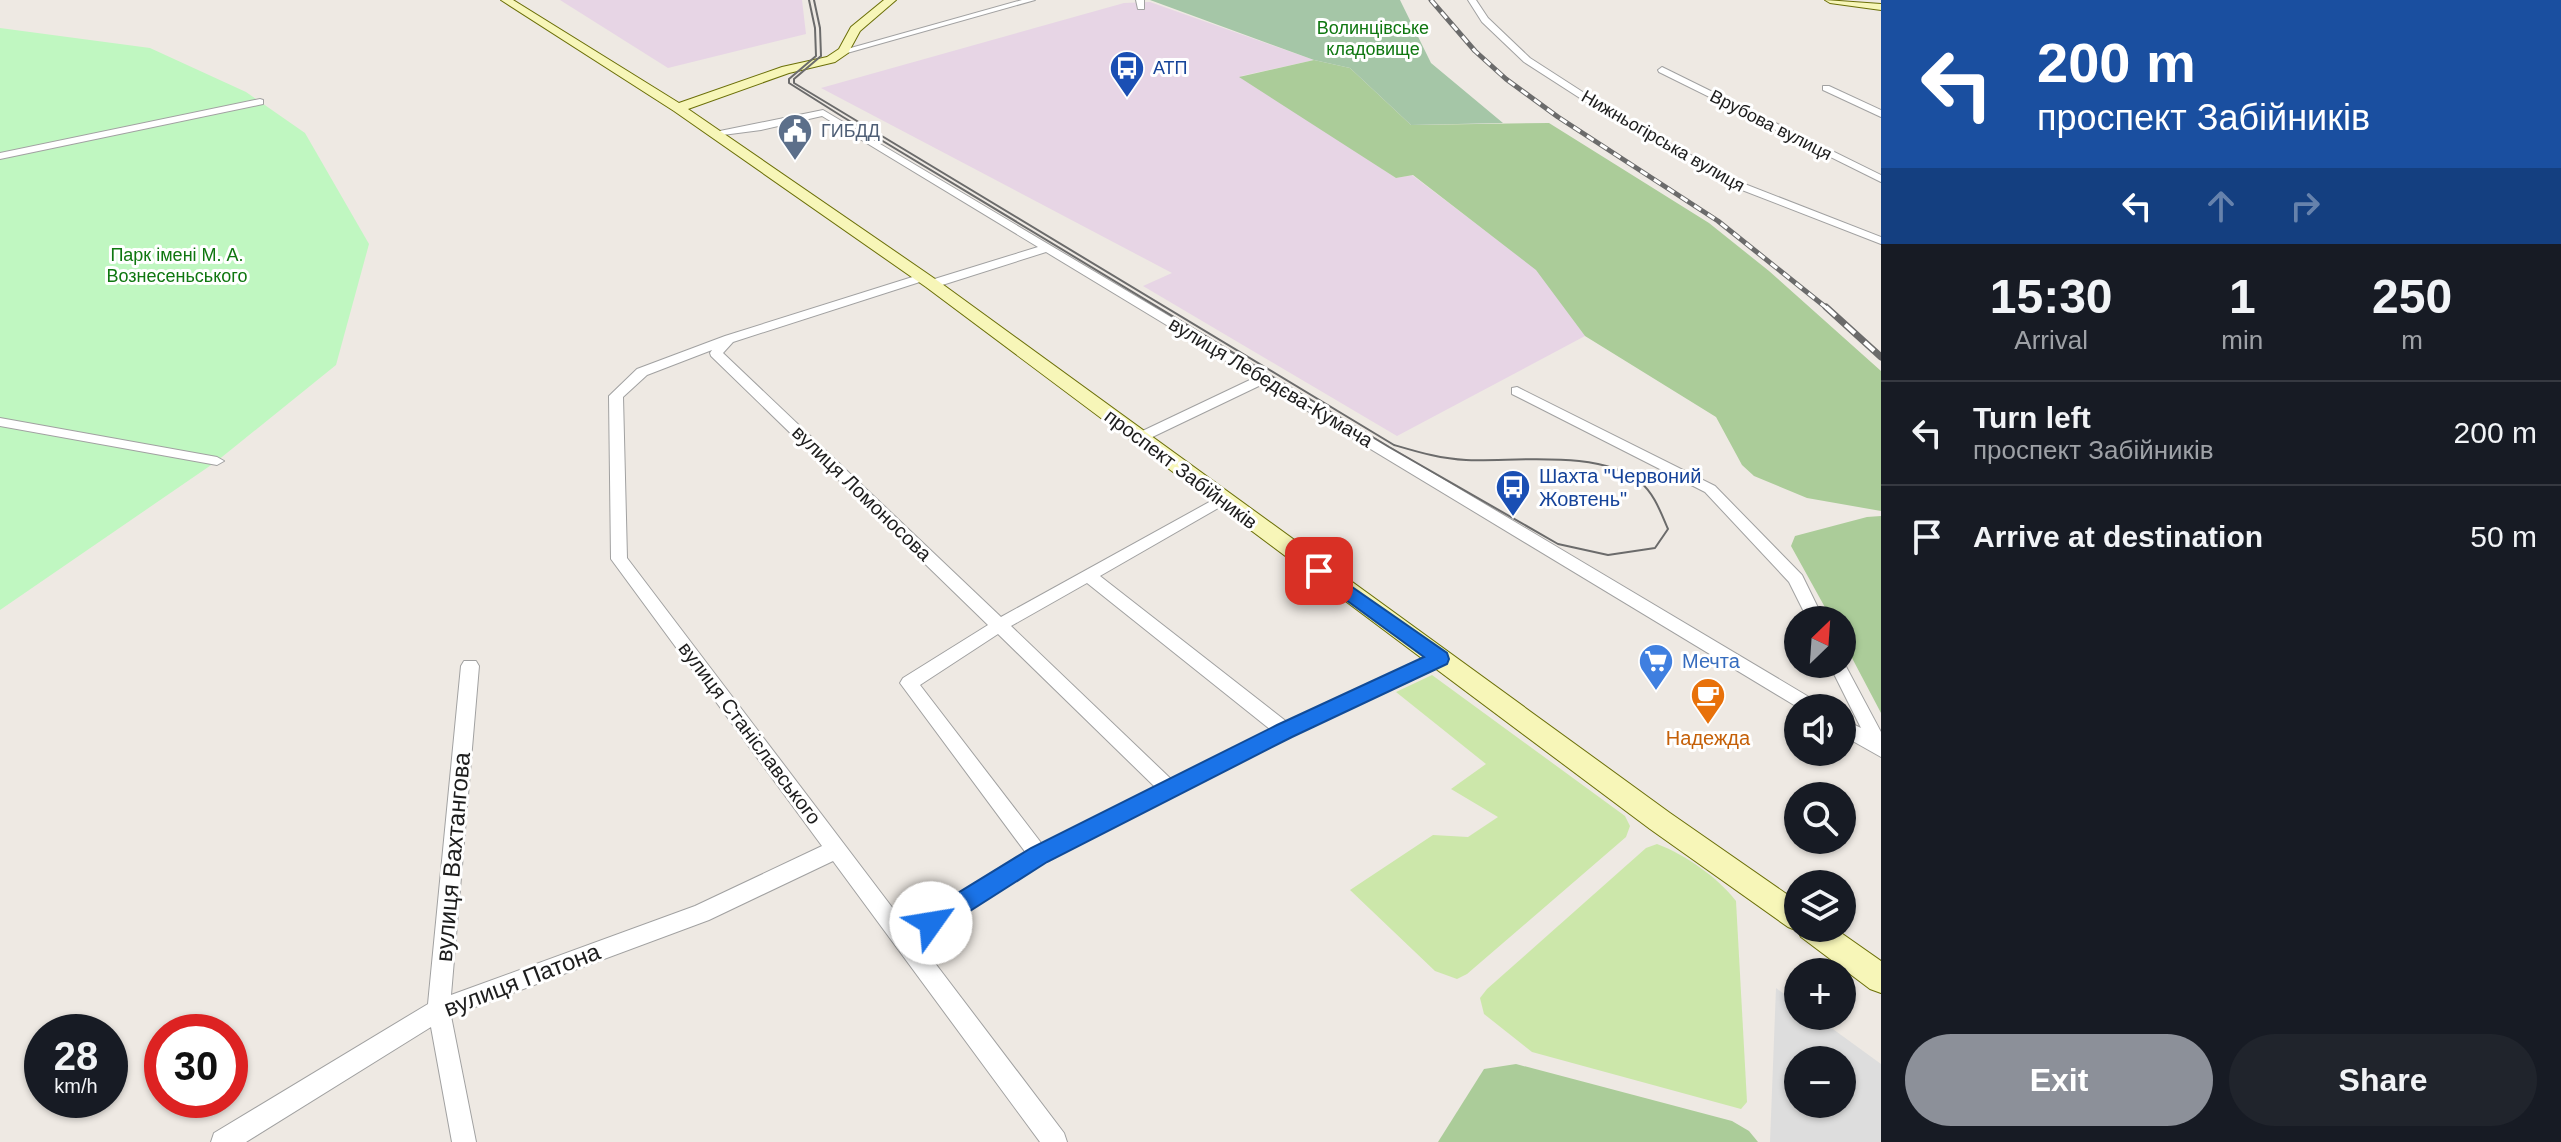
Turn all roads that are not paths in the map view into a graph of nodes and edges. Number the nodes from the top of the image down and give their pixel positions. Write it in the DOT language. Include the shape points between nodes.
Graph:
graph roads {
  1 [pos="506,0"];
  2 [pos="891,0"];
  3 [pos="1031,0"];
  4 [pos="1472,0"];
  5 [pos="1830,0"];
  6 [pos="1881,7"];
  7 [pos="844,51"];
  8 [pos="1662,70"];
  9 [pos="1826,88"];
  10 [pos="260,102"];
  11 [pos="678,108"];
  12 [pos="1881,114"];
  13 [pos="715,133"];
  14 [pos="0,156"];
  15 [pos="1881,179"];
  16 [pos="1881,241"];
  17 [pos="1048,248"];
  18 [pos="927,281"];
  19 [pos="729,339"];
  20 [pos="1264,378"];
  21 [pos="1517,391"];
  22 [pos="0,422"];
  23 [pos="1139,438"];
  24 [pos="217,461"];
  25 [pos="1222,500"];
  26 [pos="1088,575"];
  27 [pos="1809,606"];
  28 [pos="1000,625"];
  29 [pos="1440,659"];
  30 [pos="470,666"];
  31 [pos="1845,678"];
  32 [pos="1790,694"];
  33 [pos="1285,731"];
  34 [pos="1856,734"];
  35 [pos="1881,749"];
  36 [pos="1168,788"];
  37 [pos="837,849"];
  38 [pos="1039,855"];
  39 [pos="1784,908"];
  40 [pos="904,940"];
  41 [pos="1830,942"];
  42 [pos="1881,979"];
  43 [pos="439,1010"];
  44 [pos="223,1142"];
  45 [pos="464,1142"];
  46 [pos="1055,1142"];
  1 -- 11 [label="main road, проспект Забійників"];
  2 -- 7 [label="main road" via="855,29"];
  3 -- 7 [label="street"];
  4 -- 16 [label="street, Нижньогірська вулиця" via="1527,60 1603,109 1750,191"];
  5 -- 6 [label="main road"];
  7 -- 11 [label="main road" via="822,64 786,70"];
  8 -- 15 [label="street, Врубова вулиця"];
  9 -- 12 [label="street"];
  10 -- 14 [label="street"];
  11 -- 13 [label="main road, проспект Забійників"];
  13 -- 17 [label="street, вулиця Лебедєва-Кумача" via="823,113"];
  13 -- 18 [label="main road, проспект Забійників"];
  17 -- 18 [label="street"];
  17 -- 20 [label="street, вулиця Лебедєва-Кумача"];
  18 -- 19 [label="street"];
  18 -- 23 [label="main road, проспект Забійників"];
  19 -- 28 [label="street, вулиця Ломоносова" via="716,353"];
  19 -- 37 [label="street, вулиця Станіславського" via="642,372 616,396 619,559"];
  20 -- 23 [label="street"];
  20 -- 32 [label="street, вулиця Лебедєва-Кумача"];
  21 -- 27 [label="street" via="1710,489 1796,579"];
  22 -- 24 [label="street"];
  23 -- 25 [label="main road, проспект Забійників"];
  25 -- 26 [label="street"];
  25 -- 29 [label="main road, проспект Забійників"];
  26 -- 28 [label="street"];
  26 -- 33 [label="street"];
  28 -- 36 [label="street, вулиця Ломоносова"];
  28 -- 38 [label="street" via="909,683"];
  29 -- 33 [label="street"];
  29 -- 39 [label="main road, проспект Забійників"];
  30 -- 43 [label="street, вулиця Вахтангова"];
  31 -- 35 [label="street"];
  33 -- 36 [label="street"];
  34 -- 35 [label="street"];
  36 -- 38 [label="street"];
  37 -- 40 [label="street, вулиця Станіславського"];
  37 -- 43 [label="street, вулиця Патона" via="702,913"];
  38 -- 40 [label="street"];
  40 -- 46 [label="street, вулиця Станіславського"];
  41 -- 42 [label="main road"];
  43 -- 44 [label="street, вулиця Патона"];
  43 -- 45 [label="street, вулиця Вахтангова"];
}
